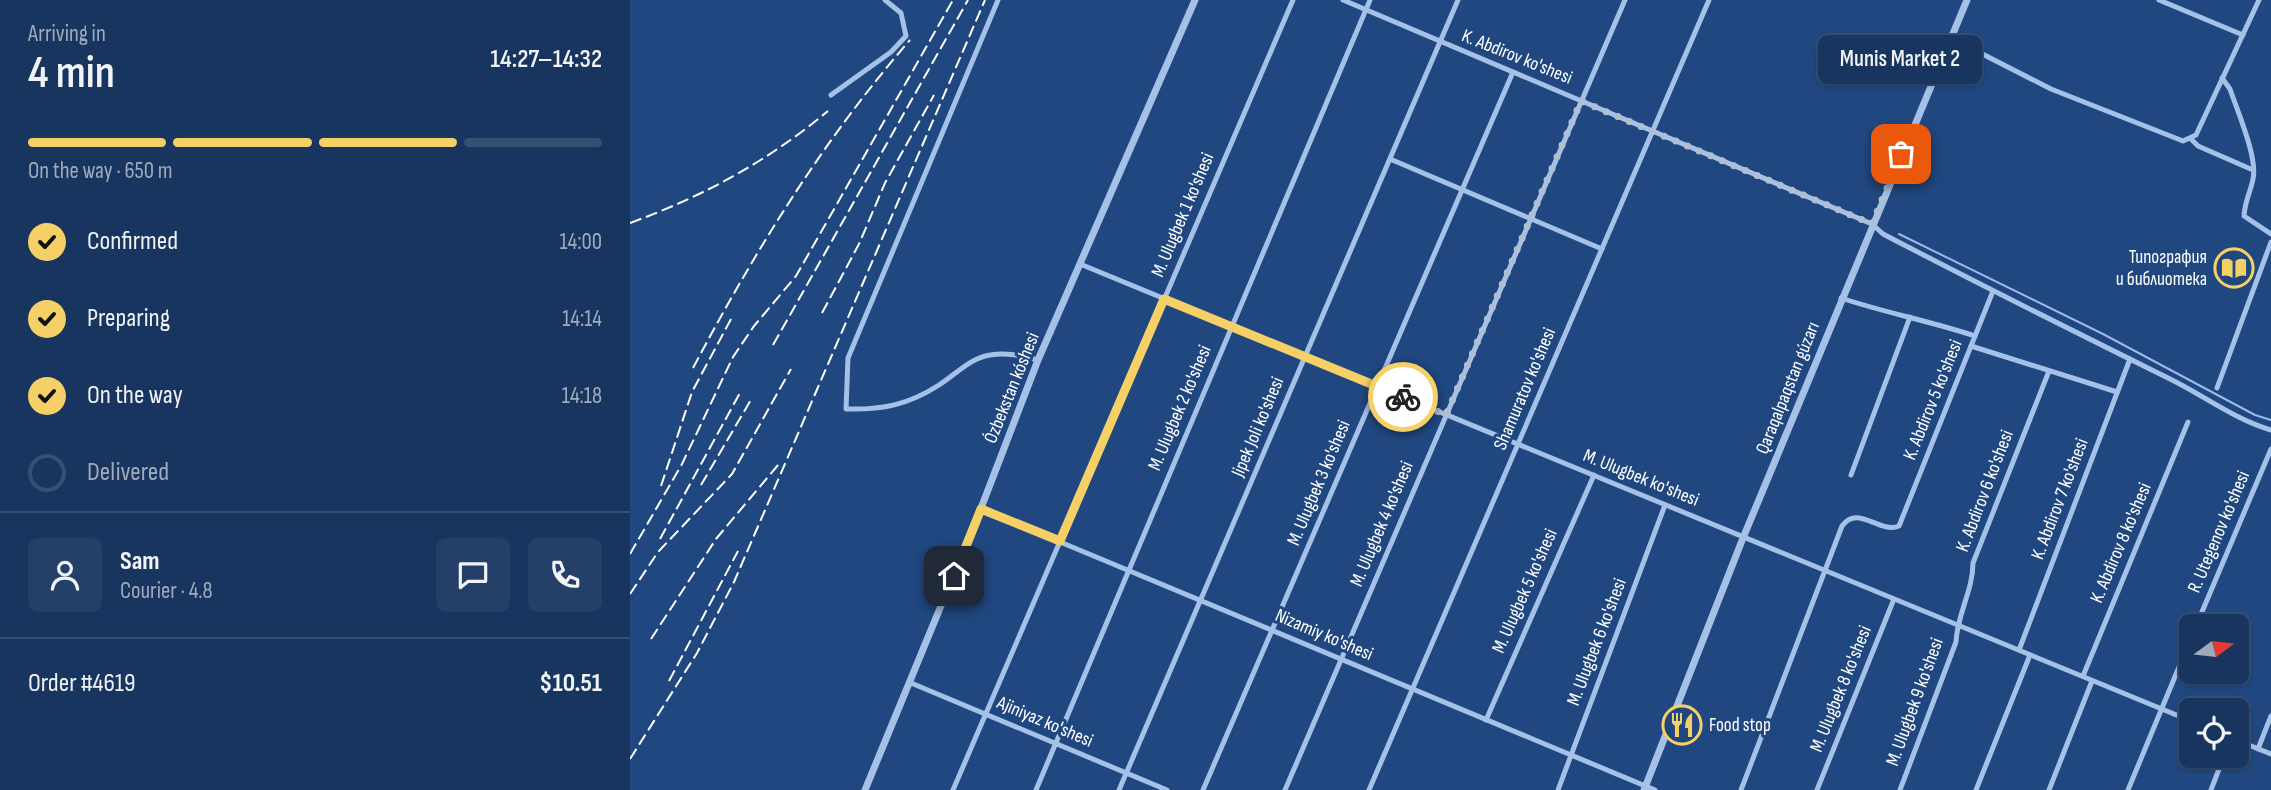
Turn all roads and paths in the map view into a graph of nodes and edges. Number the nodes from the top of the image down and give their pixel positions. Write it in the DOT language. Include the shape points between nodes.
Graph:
graph roads {
  1 [pos="885,0"];
  2 [pos="998,0"];
  3 [pos="1195,0"];
  4 [pos="1293,0"];
  5 [pos="1343,0"];
  6 [pos="1370,0"];
  7 [pos="1458,0"];
  8 [pos="1625,0"];
  9 [pos="1709,0"];
  10 [pos="1967,0"];
  11 [pos="2159,0"];
  12 [pos="2259,0"];
  13 [pos="1366,10"];
  14 [pos="2243,35"];
  15 [pos="1951,38"];
  16 [pos="1440,42"];
  17 [pos="1513,72"];
  18 [pos="2222,78"];
  19 [pos="831,95"];
  20 [pos="1581,101"];
  21 [pos="1653,130"];
  22 [pos="2191,139"];
  23 [pos="1390,159"];
  24 [pos="2253,170"];
  25 [pos="1462,190"];
  26 [pos="1530,219"];
  27 [pos="1872,224"];
  28 [pos="2271,234"];
  29 [pos="2271,242"];
  30 [pos="1602,249"];
  31 [pos="1080,264"];
  32 [pos="1993,291"];
  33 [pos="1841,298"];
  34 [pos="1164,299"];
  35 [pos="1910,317"];
  36 [pos="1232,327"];
  37 [pos="1975,336"];
  38 [pos="1971,346"];
  39 [pos="1305,357"];
  40 [pos="2130,359"];
  41 [pos="1038,360"];
  42 [pos="2049,371"];
  43 [pos="1377,387"];
  44 [pos="2217,388"];
  45 [pos="2117,393"];
  46 [pos="1446,415"];
  47 [pos="2188,422"];
  48 [pos="2271,430"];
  49 [pos="1518,444"];
  50 [pos="2271,449"];
  51 [pos="1594,475"];
  52 [pos="1851,475"];
  53 [pos="1665,505"];
  54 [pos="981,509"];
  55 [pos="1743,538"];
  56 [pos="1060,541"];
  57 [pos="1129,570"];
  58 [pos="1825,571"];
  59 [pos="1894,599"];
  60 [pos="1201,600"];
  61 [pos="2201,614"];
  62 [pos="1956,624"];
  63 [pos="1272,630"];
  64 [pos="2019,650"];
  65 [pos="2030,655"];
  66 [pos="1341,659"];
  67 [pos="2179,666"];
  68 [pos="2083,676"];
  69 [pos="2092,681"];
  70 [pos="911,682"];
  71 [pos="1413,689"];
  72 [pos="2161,709"];
  73 [pos="985,714"];
  74 [pos="2179,716"];
  75 [pos="2271,716"];
  76 [pos="1486,720"];
  77 [pos="1056,744"];
  78 [pos="2249,745"];
  79 [pos="2258,749"];
  80 [pos="2271,754"];
  81 [pos="1571,755"];
  82 [pos="2219,768"];
  83 [pos="1127,773"];
  84 [pos="1644,788"];
  85 [pos="865,790"];
  86 [pos="953,790"];
  87 [pos="1036,790"];
  88 [pos="1119,790"];
  89 [pos="1167,790"];
  90 [pos="1203,790"];
  91 [pos="1284,790"];
  92 [pos="1369,790"];
  93 [pos="1558,790"];
  94 [pos="1656,790"];
  95 [pos="1741,790"];
  96 [pos="1817,790"];
  97 [pos="1900,790"];
  98 [pos="1976,790"];
  99 [pos="2049,790"];
  100 [pos="2128,790"];
  101 [pos="2211,790"];
  1 -- 19 [label="street" via="901,13 906,36"];
  2 -- 41 [label="street" via="848,358 846,409 879,410 905,402 987,355 1009,353"];
  3 -- 31 [label="street, Ózbekstan kóshesi"];
  4 -- 34 [label="street, M. Ulugbek 1 ko'shesi"];
  5 -- 13 [label="street, K. Abdirov ko'shesi"];
  6 -- 13 [label="street, M. Ulugbek 2 ko'shesi"];
  7 -- 16 [label="street, Jipek Joli ko'shesi"];
  8 -- 20 [label="street, M. Ulugbek 4 ko'shesi"];
  9 -- 21 [label="street, Shamuratov ko'shesi"];
  10 -- 15 [label="street, Qaraqalpaqstan gúzarı"];
  11 -- 14 [label="street"];
  12 -- 14 [label="street"];
  13 -- 16 [label="street, K. Abdirov ko'shesi"];
  13 -- 36 [label="street, M. Ulugbek 2 ko'shesi"];
  14 -- 18 [label="street"];
  15 -- 22 [label="street" via="2051,89 2183,141"];
  15 -- 27 [label="street, Qaraqalpaqstan gúzarı"];
  16 -- 17 [label="street, K. Abdirov ko'shesi"];
  16 -- 23 [label="street, Jipek Joli ko'shesi"];
  17 -- 20 [label="street, K. Abdirov ko'shesi"];
  17 -- 25 [label="street, M. Ulugbek 3 ko'shesi"];
  18 -- 22 [label="street"];
  18 -- 24 [label="street" via="2230,89"];
  20 -- 21 [label="street, K. Abdirov ko'shesi"];
  20 -- 26 [label="street, M. Ulugbek 4 ko'shesi"];
  21 -- 27 [label="street, K. Abdirov ko'shesi"];
  21 -- 30 [label="street, Shamuratov ko'shesi"];
  22 -- 24 [label="street"];
  23 -- 25 [label="street"];
  23 -- 39 [label="street, Jipek Joli ko'shesi"];
  24 -- 28 [label="street" via="2244,216"];
  25 -- 26 [label="street"];
  25 -- 43 [label="street, M. Ulugbek 3 ko'shesi"];
  26 -- 30 [label="street"];
  26 -- 46 [label="street, M. Ulugbek 4 ko'shesi"];
  27 -- 32 [label="street, K. Abdirov ko'shesi"];
  27 -- 33 [label="street, Qaraqalpaqstan gúzarı"];
  29 -- 44 [label="street"];
  30 -- 49 [label="street, Shamuratov ko'shesi"];
  31 -- 34 [label="street, M. Ulugbek ko'shesi"];
  31 -- 41 [label="street, Ózbekstan kóshesi"];
  32 -- 37 [label="street, K. Abdirov 5 ko'shesi"];
  32 -- 40 [label="street, K. Abdirov ko'shesi"];
  33 -- 35 [label="street"];
  33 -- 55 [label="street, Qaraqalpaqstan gúzarı"];
  34 -- 36 [label="street, M. Ulugbek ko'shesi"];
  34 -- 56 [label="street, M. Ulugbek 1 ko'shesi"];
  35 -- 37 [label="street"];
  35 -- 52 [label="street"];
  36 -- 39 [label="street, M. Ulugbek ko'shesi"];
  36 -- 57 [label="street, M. Ulugbek 2 ko'shesi"];
  37 -- 38 [label="street, K. Abdirov 5 ko'shesi"];
  38 -- 42 [label="street"];
  38 -- 58 [label="street, K. Abdirov 5 ko'shesi" via="1899,526 1891,528 1858,517 1846,521"];
  39 -- 43 [label="street, M. Ulugbek ko'shesi"];
  39 -- 60 [label="street, Jipek Joli ko'shesi"];
  40 -- 45 [label="street, K. Abdirov 7 ko'shesi"];
  40 -- 48 [label="street, K. Abdirov ko'shesi" via="2243,422"];
  41 -- 54 [label="street, Ózbekstan kóshesi"];
  42 -- 45 [label="street"];
  42 -- 62 [label="street, K. Abdirov 6 ko'shesi" via="1973,563 1973,579"];
  43 -- 46 [label="street, M. Ulugbek ko'shesi"];
  43 -- 63 [label="street, M. Ulugbek 3 ko'shesi"];
  45 -- 64 [label="street, K. Abdirov 7 ko'shesi"];
  46 -- 49 [label="street, M. Ulugbek ko'shesi"];
  46 -- 66 [label="street, M. Ulugbek 4 ko'shesi"];
  47 -- 68 [label="street, K. Abdirov 8 ko'shesi"];
  49 -- 51 [label="street, M. Ulugbek ko'shesi"];
  49 -- 71 [label="street, Shamuratov ko'shesi"];
  50 -- 61 [label="street, R. Utegenov ko'shesi"];
  51 -- 53 [label="street, M. Ulugbek ko'shesi"];
  51 -- 76 [label="street, M. Ulugbek 5 ko'shesi"];
  53 -- 55 [label="street, M. Ulugbek ko'shesi"];
  53 -- 81 [label="street, M. Ulugbek 6 ko'shesi"];
  54 -- 56 [label="street, Nizamiy ko'shesi"];
  54 -- 70 [label="street, Ózbekstan kóshesi"];
  55 -- 58 [label="street, M. Ulugbek ko'shesi"];
  55 -- 84 [label="street, Qaraqalpaqstan gúzarı"];
  56 -- 57 [label="street, Nizamiy ko'shesi"];
  56 -- 73 [label="street, M. Ulugbek 1 ko'shesi"];
  57 -- 60 [label="street, Nizamiy ko'shesi"];
  57 -- 77 [label="street, M. Ulugbek 2 ko'shesi"];
  58 -- 59 [label="street, M. Ulugbek ko'shesi"];
  58 -- 95 [label="street"];
  59 -- 62 [label="street, M. Ulugbek ko'shesi"];
  59 -- 96 [label="street, M. Ulugbek 8 ko'shesi"];
  60 -- 63 [label="street, Nizamiy ko'shesi"];
  60 -- 83 [label="street, Jipek Joli ko'shesi"];
  62 -- 64 [label="street, M. Ulugbek ko'shesi"];
  62 -- 97 [label="street, M. Ulugbek 9 ko'shesi" via="1955,642"];
  63 -- 66 [label="street, Nizamiy ko'shesi"];
  63 -- 90 [label="street, M. Ulugbek 3 ko'shesi"];
  64 -- 65 [label="street, M. Ulugbek ko'shesi"];
  65 -- 68 [label="street, M. Ulugbek ko'shesi"];
  65 -- 98 [label="street"];
  66 -- 71 [label="street, Nizamiy ko'shesi"];
  66 -- 91 [label="street, M. Ulugbek 4 ko'shesi"];
  67 -- 72 [label="street"];
  68 -- 69 [label="street, M. Ulugbek ko'shesi"];
  69 -- 72 [label="street, M. Ulugbek ko'shesi"];
  69 -- 99 [label="street"];
  70 -- 73 [label="street, Ajiniyaz ko'shesi"];
  70 -- 85 [label="street, Ózbekstan kóshesi"];
  71 -- 76 [label="street, Nizamiy ko'shesi"];
  71 -- 92 [label="street, Shamuratov ko'shesi"];
  72 -- 74 [label="street, M. Ulugbek ko'shesi"];
  72 -- 100 [label="street"];
  73 -- 77 [label="street, Ajiniyaz ko'shesi"];
  73 -- 86 [label="street, M. Ulugbek 1 ko'shesi"];
  75 -- 79 [label="street"];
  76 -- 81 [label="street, Nizamiy ko'shesi"];
  77 -- 83 [label="street, Ajiniyaz ko'shesi"];
  77 -- 87 [label="street, M. Ulugbek 2 ko'shesi"];
  78 -- 79 [label="street"];
  79 -- 80 [label="street"];
  81 -- 84 [label="street, Nizamiy ko'shesi"];
  81 -- 93 [label="street, M. Ulugbek 6 ko'shesi"];
  82 -- 101 [label="street"];
  83 -- 88 [label="street, Jipek Joli ko'shesi"];
  83 -- 89 [label="street, Ajiniyaz ko'shesi"];
  84 -- 94 [label="street, Nizamiy ko'shesi"];
}
